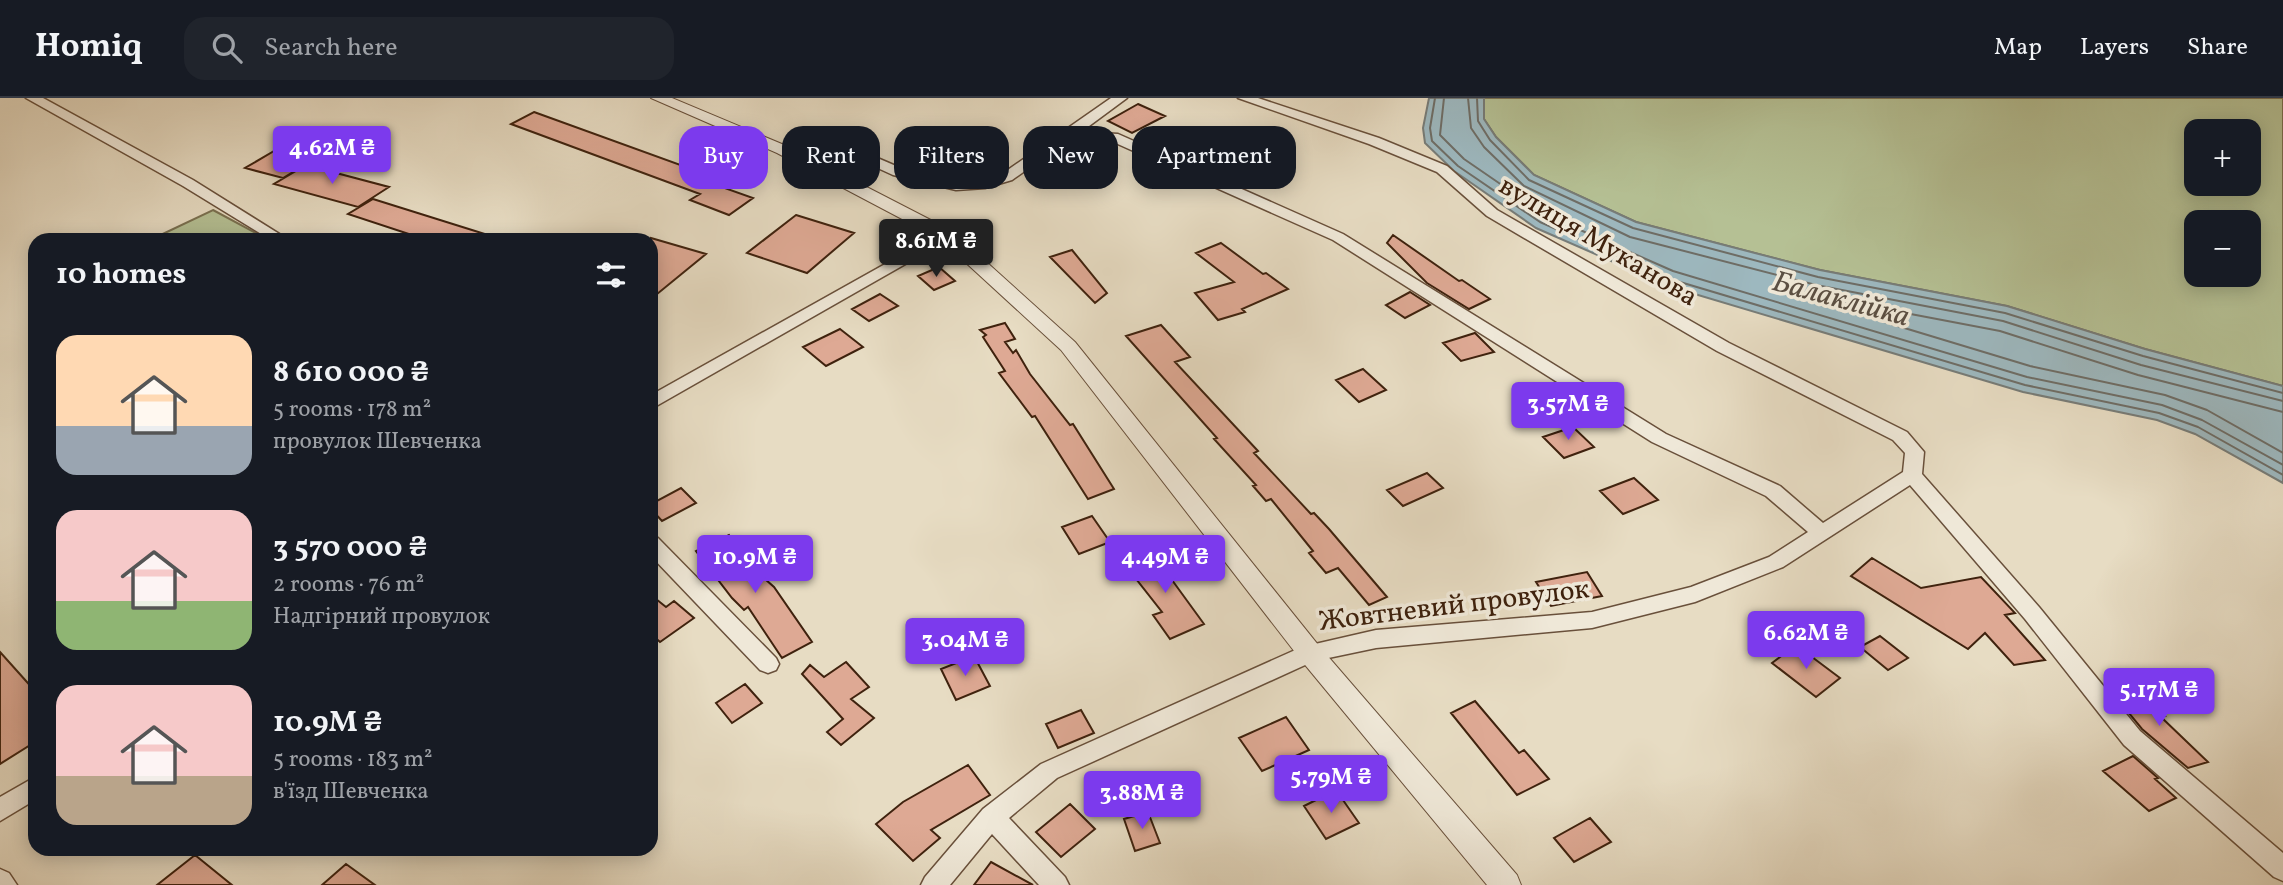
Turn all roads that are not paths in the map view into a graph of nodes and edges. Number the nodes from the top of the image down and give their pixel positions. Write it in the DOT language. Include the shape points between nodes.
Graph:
graph roads {
  1 [pos="33,98"];
  2 [pos="659,98"];
  3 [pos="1120,98"];
  4 [pos="1245,98"];
  5 [pos="1078,126"];
  6 [pos="1118,139"];
  7 [pos="782,150"];
  8 [pos="880,164"];
  9 [pos="1023,165"];
  10 [pos="858,189"];
  11 [pos="270,233"];
  12 [pos="946,235"];
  13 [pos="658,399"];
  14 [pos="1912,475"];
  15 [pos="1822,533"];
  16 [pos="658,550"];
  17 [pos="1310,653"];
  18 [pos="768,664"];
  19 [pos="28,792"];
  20 [pos="0,810"];
  21 [pos="992,817"];
  22 [pos="2283,869"];
  23 [pos="0,881"];
  24 [pos="4,885"];
  25 [pos="934,885"];
  26 [pos="1056,885"];
  27 [pos="1506,885"];
  1 -- 11 [label="street"];
  2 -- 7 [label="street"];
  3 -- 5 [label="street"];
  4 -- 14 [label="street, вулиця Муканова" via="1374,141 1441,169 1492,213 1723,347 1900,436 1914,452"];
  6 -- 15 [label="street" via="1338,237 1659,438 1773,491"];
  8 -- 9 [label="street" via="956,186 985,184"];
  10 -- 12 [label="street"];
  12 -- 13 [label="street"];
  12 -- 17 [label="street" via="1068,346"];
  14 -- 15 [label="street, Жовтневий провулок"];
  14 -- 22 [label="street" via="2032,612 2132,738"];
  15 -- 17 [label="street, Жовтневий провулок" via="1776,562 1695,594 1592,621 1376,639"];
  16 -- 18 [label="street"];
  17 -- 21 [label="street, Жовтневий провулок" via="1049,771"];
  17 -- 27 [label="street"];
  19 -- 20 [label="street"];
  21 -- 25 [label="street, Жовтневий провулок"];
  21 -- 26 [label="street"];
  23 -- 24 [label="street"];
}
